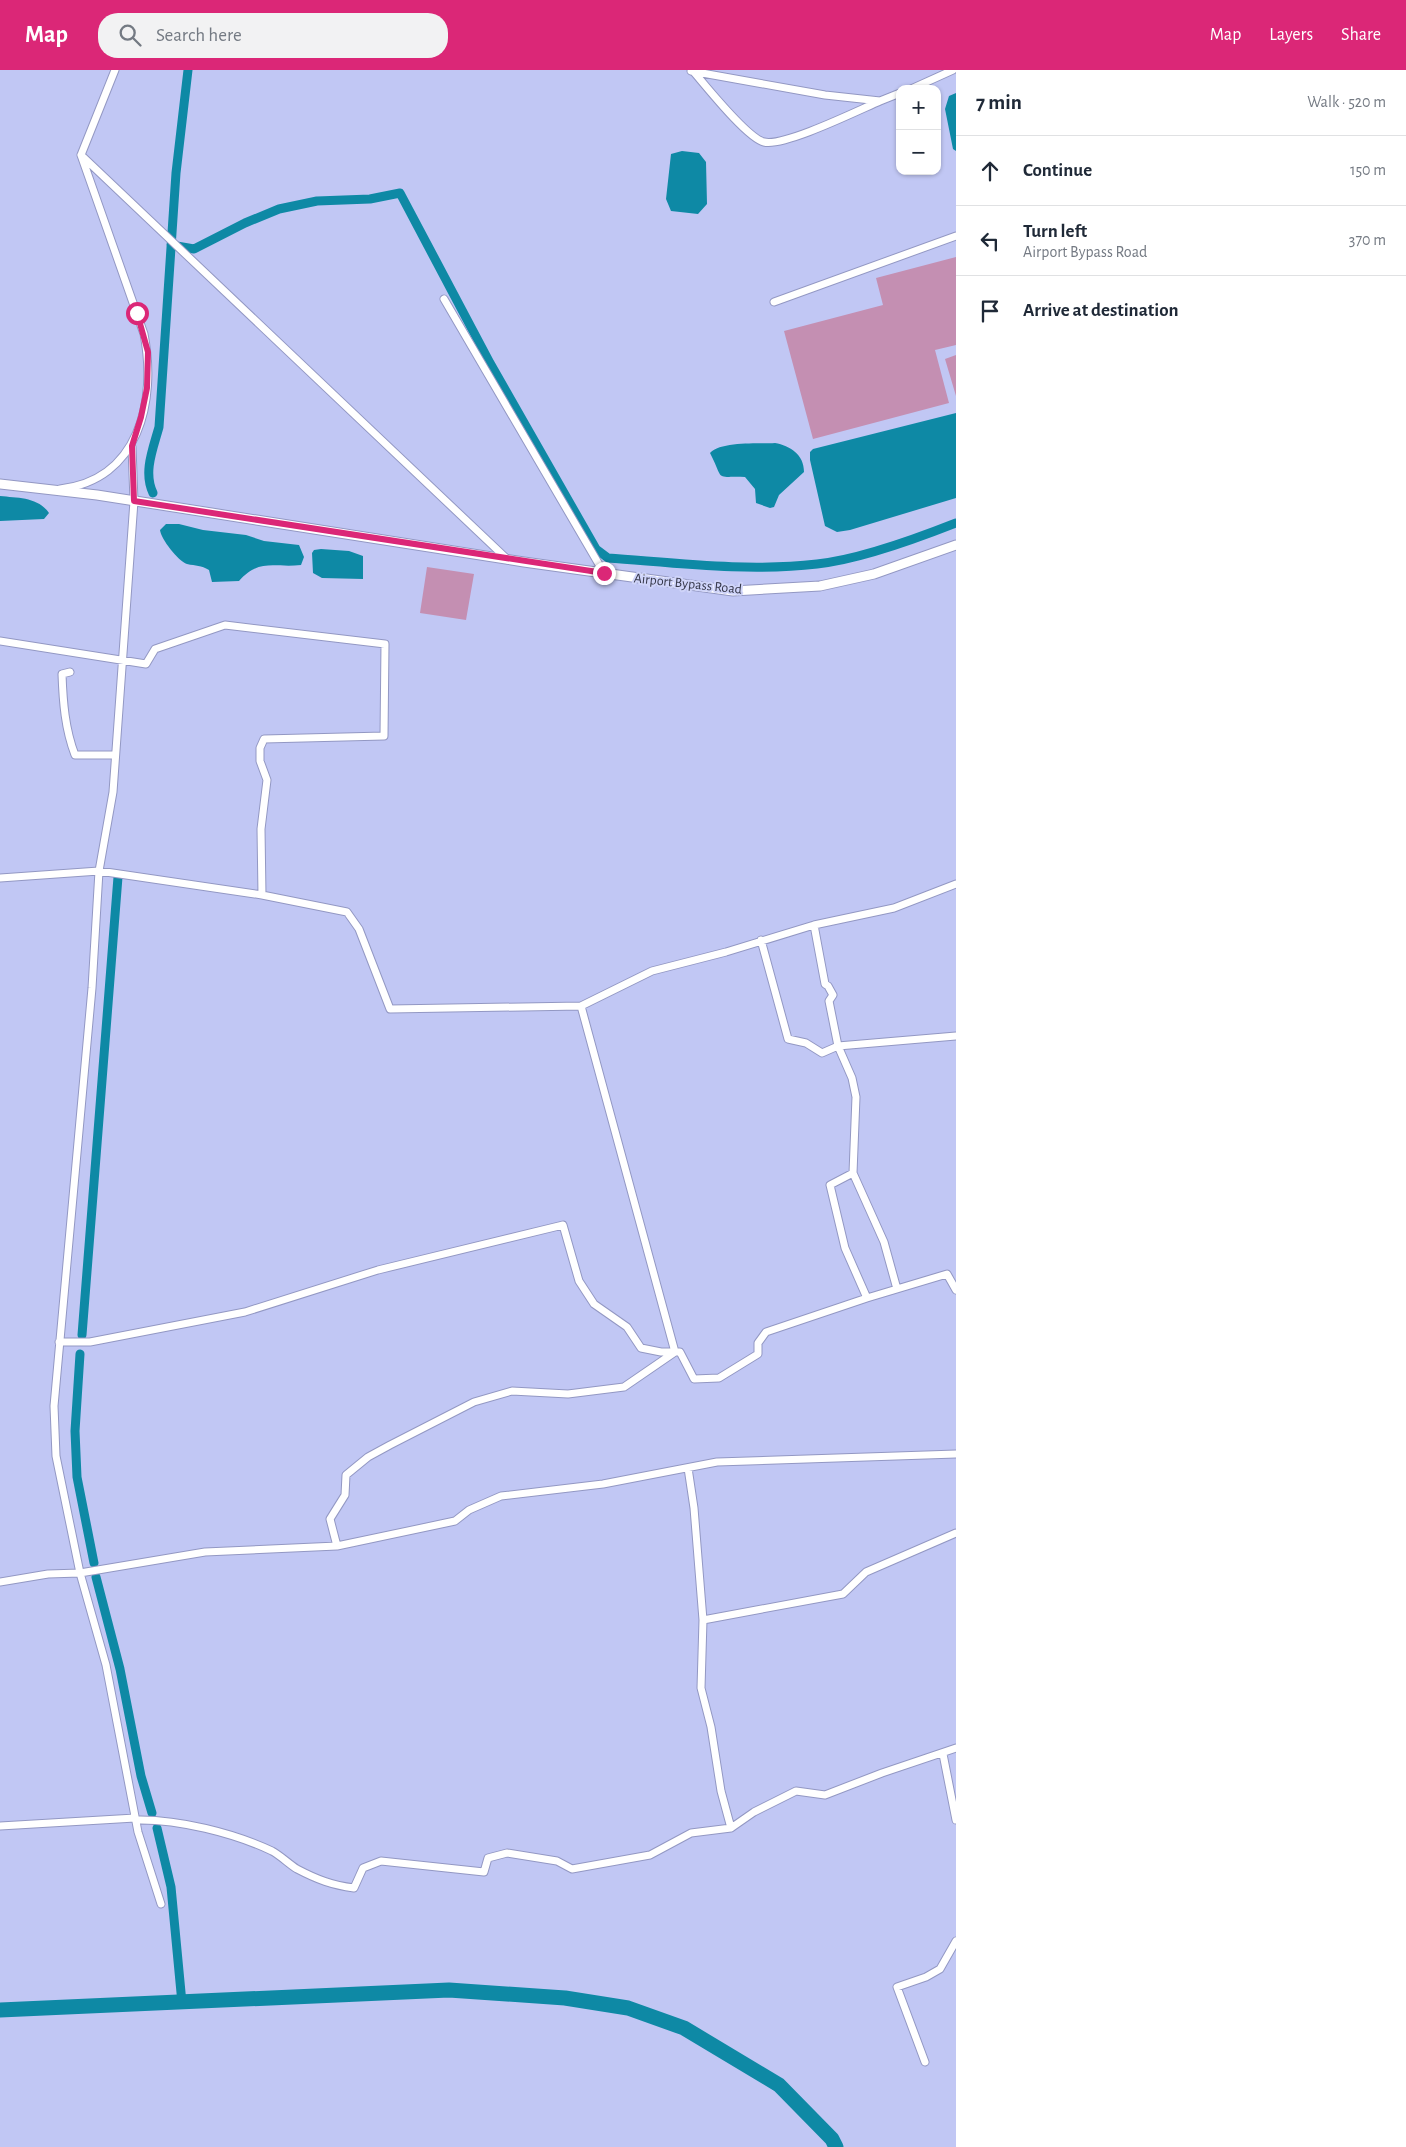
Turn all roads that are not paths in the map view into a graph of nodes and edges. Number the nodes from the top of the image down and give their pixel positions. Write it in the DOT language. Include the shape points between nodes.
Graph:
graph roads {
  1 [pos="115,70"];
  2 [pos="953,70"];
  3 [pos="691,71"];
  4 [pos="921,85"];
  5 [pos="896,95"];
  6 [pos="880,101"];
  7 [pos="81,154"];
  8 [pos="956,236"];
  9 [pos="444,299"];
  10 [pos="774,302"];
  11 [pos="132,446"];
  12 [pos="0,484"];
  13 [pos="51,490"];
  14 [pos="134,501"];
  15 [pos="956,545"];
  16 [pos="508,560"];
  17 [pos="604,573"];
  18 [pos="0,641"];
  19 [pos="121,662"];
  20 [pos="70,672"];
  21 [pos="115,755"];
  22 [pos="99,870"];
  23 [pos="0,878"];
  24 [pos="956,884"];
  25 [pos="262,895"];
  26 [pos="814,925"];
  27 [pos="761,940"];
  28 [pos="581,1006"];
  29 [pos="956,1036"];
  30 [pos="838,1046"];
  31 [pos="853,1173"];
  32 [pos="956,1270"];
  33 [pos="947,1274"];
  34 [pos="897,1289"];
  35 [pos="956,1290"];
  36 [pos="867,1298"];
  37 [pos="59,1342"];
  38 [pos="675,1352"];
  39 [pos="956,1454"];
  40 [pos="688,1468"];
  41 [pos="956,1533"];
  42 [pos="337,1546"];
  43 [pos="80,1573"];
  44 [pos="0,1582"];
  45 [pos="703,1620"];
  46 [pos="956,1748"];
  47 [pos="943,1754"];
  48 [pos="136,1819"];
  49 [pos="956,1820"];
  50 [pos="0,1826"];
  51 [pos="732,1828"];
  52 [pos="160,1904"];
  53 [pos="956,1940"];
  54 [pos="926,2062"];
  1 -- 7 [label="street"];
  2 -- 4 [label="street"];
  3 -- 6 [label="street" via="824,95"];
  3 -- 6 [label="street" via="746,129 763,142 820,128"];
  5 -- 6 [label="street"];
  7 -- 11 [label="street" via="148,352 147,388"];
  7 -- 16 [label="street"];
  8 -- 10 [label="street"];
  9 -- 17 [label="street"];
  11 -- 13 [label="street" via="104,474 72,487"];
  11 -- 14 [label="street"];
  12 -- 13 [label="street, Airport Bypass Road"];
  13 -- 14 [label="street, Airport Bypass Road"];
  14 -- 16 [label="street, Airport Bypass Road"];
  14 -- 19 [label="street"];
  15 -- 17 [label="street, Airport Bypass Road" via="874,574 820,586 733,591"];
  16 -- 17 [label="street, Airport Bypass Road"];
  18 -- 19 [label="street"];
  19 -- 21 [label="street"];
  19 -- 25 [label="street" via="148,664 155,649 225,625 385,644 384,736 264,739 260,748 260,761 267,780 261,829"];
  20 -- 21 [label="street" via="62,674 63,703 67,736 75,755"];
  21 -- 22 [label="street" via="113,792"];
  22 -- 23 [label="street"];
  22 -- 25 [label="street"];
  22 -- 37 [label="street" via="92,988"];
  24 -- 26 [label="street" via="894,908"];
  25 -- 28 [label="street" via="347,912 359,929 390,1009"];
  26 -- 27 [label="street"];
  26 -- 30 [label="street" via="825,984 832,995 829,1001"];
  27 -- 28 [label="street" via="652,972"];
  27 -- 30 [label="street" via="788,1039 806,1043 822,1053"];
  28 -- 38 [label="street"];
  29 -- 30 [label="street"];
  30 -- 31 [label="street" via="852,1078 856,1097"];
  31 -- 34 [label="street" via="884,1242"];
  31 -- 36 [label="street" via="830,1185 846,1248"];
  32 -- 33 [label="street"];
  33 -- 34 [label="street"];
  33 -- 35 [label="street"];
  34 -- 36 [label="street"];
  36 -- 38 [label="street" via="766,1332 758,1343 758,1354 719,1378 694,1379 680,1352"];
  37 -- 38 [label="street" via="90,1342 245,1312 378,1270 563,1225 579,1281 594,1304 627,1327 641,1348"];
  37 -- 43 [label="street" via="54,1406 56,1456"];
  38 -- 42 [label="street" via="624,1387 568,1394 512,1391 474,1402 368,1457 346,1475 345,1495 330,1519"];
  39 -- 40 [label="street" via="717,1462"];
  40 -- 42 [label="street" via="603,1484 501,1496 469,1510 455,1521"];
  40 -- 45 [label="street"];
  41 -- 45 [label="street" via="866,1572 843,1594"];
  42 -- 43 [label="street" via="205,1552"];
  43 -- 44 [label="street" via="48,1574"];
  43 -- 48 [label="street" via="106,1665"];
  45 -- 51 [label="street" via="701,1688 721,1791"];
  46 -- 47 [label="street"];
  47 -- 49 [label="street"];
  47 -- 51 [label="street" via="882,1772 825,1795 796,1791 754,1812"];
  48 -- 50 [label="street"];
  48 -- 51 [label="street" via="184,1825 248,1842 274,1852 326,1884 354,1888 363,1868 381,1861 484,1872 488,1858 507,1853 557,1861 572,1869 650,1855 691,1833"];
  48 -- 52 [label="street"];
  53 -- 54 [label="street" via="940,1969 897,1987"];
}
